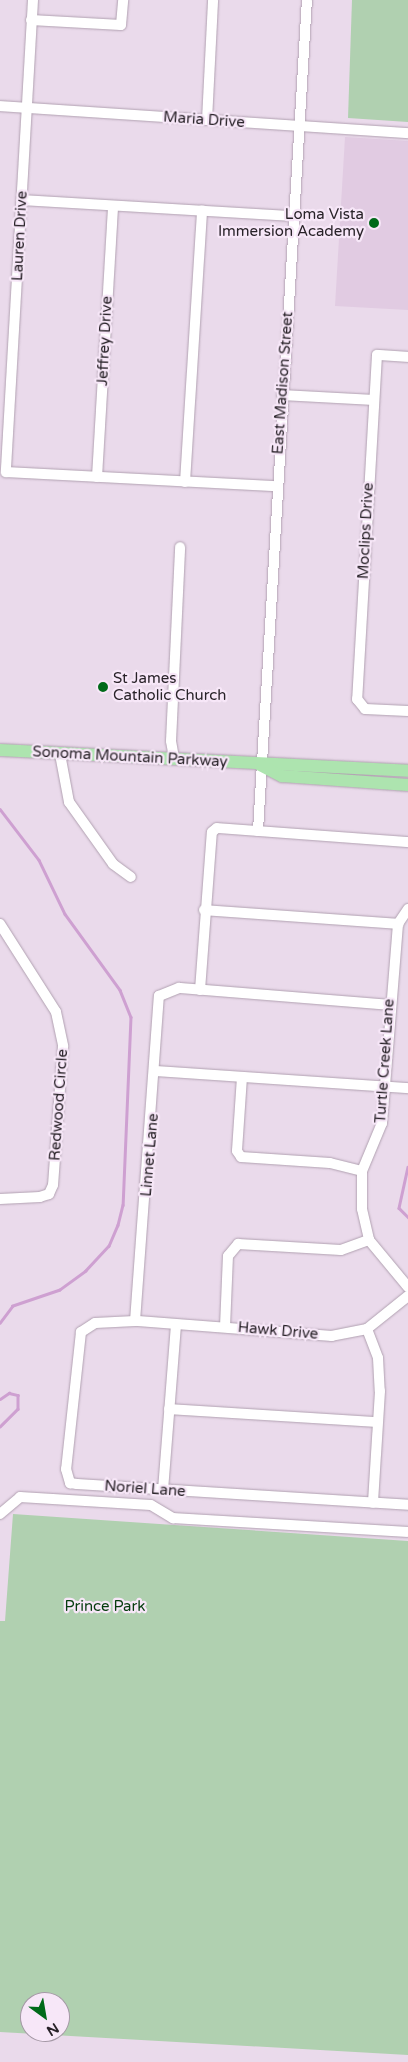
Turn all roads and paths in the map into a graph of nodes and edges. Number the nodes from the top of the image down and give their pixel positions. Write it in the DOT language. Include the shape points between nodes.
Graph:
graph roads {
  1 [pos="33,0"];
  2 [pos="123,0"];
  3 [pos="213,0"];
  4 [pos="307,0"];
  5 [pos="31,20"];
  6 [pos="0,106"];
  7 [pos="25,107"];
  8 [pos="207,120"];
  9 [pos="299,126"];
  10 [pos="408,133"];
  11 [pos="22,200"];
  12 [pos="113,206"];
  13 [pos="202,211"];
  14 [pos="293,216"];
  15 [pos="408,357"];
  16 [pos="282,395"];
  17 [pos="374,400"];
  18 [pos="97,477"];
  19 [pos="185,482"];
  20 [pos="277,486"];
  21 [pos="180,547"];
  22 [pos="408,711"];
  23 [pos="0,750"];
  24 [pos="60,754"];
  25 [pos="174,758"];
  26 [pos="260,765"];
  27 [pos="408,771"];
  28 [pos="408,785"];
  29 [pos="258,832"];
  30 [pos="408,842"];
  31 [pos="131,877"];
  32 [pos="408,909"];
  33 [pos="204,910"];
  34 [pos="398,924"];
  35 [pos="1,927"];
  36 [pos="200,990"];
  37 [pos="389,1005"];
  38 [pos="157,1071"];
  39 [pos="242,1077"];
  40 [pos="385,1087"];
  41 [pos="408,1088"];
  42 [pos="362,1171"];
  43 [pos="0,1199"];
  44 [pos="369,1240"];
  45 [pos="408,1287"];
  46 [pos="408,1296"];
  47 [pos="135,1321"];
  48 [pos="176,1326"];
  49 [pos="225,1327"];
  50 [pos="367,1329"];
  51 [pos="81,1332"];
  52 [pos="169,1409"];
  53 [pos="377,1422"];
  54 [pos="163,1490"];
  55 [pos="373,1503"];
  56 [pos="408,1506"];
  57 [pos="0,1514"];
  58 [pos="408,1532"];
  1 -- 5 [label="street, Lauren Drive"];
  2 -- 5 [label="street" via="121,25"];
  3 -- 8 [label="street"];
  4 -- 9 [label="street, East Madison Street"];
  5 -- 7 [label="street, Lauren Drive"];
  6 -- 7 [label="street, Maria Drive"];
  7 -- 8 [label="street, Maria Drive"];
  7 -- 11 [label="street, Lauren Drive"];
  8 -- 9 [label="street, Maria Drive"];
  9 -- 10 [label="street, Maria Drive"];
  9 -- 14 [label="street, East Madison Street"];
  11 -- 12 [label="street"];
  11 -- 18 [label="street, Lauren Drive" via="6,472"];
  12 -- 13 [label="street"];
  12 -- 18 [label="street, Jeffrey Drive"];
  13 -- 14 [label="street"];
  13 -- 19 [label="street"];
  14 -- 16 [label="street, East Madison Street"];
  15 -- 17 [label="street, Moclips Drive" via="377,355"];
  16 -- 17 [label="street"];
  16 -- 20 [label="street, East Madison Street"];
  17 -- 22 [label="street, Moclips Drive" via="359,706"];
  18 -- 19 [label="street"];
  19 -- 20 [label="street"];
  20 -- 26 [label="street, East Madison Street"];
  21 -- 25 [label="street" via="171,741"];
  23 -- 24 [label="main road, Sonoma Mountain Parkway"];
  24 -- 25 [label="main road, Sonoma Mountain Parkway"];
  24 -- 31 [label="street" via="69,802 113,864"];
  25 -- 26 [label="main road, Sonoma Mountain Parkway"];
  26 -- 27 [label="main road, Sonoma Mountain Parkway"];
  26 -- 28 [label="main road, Sonoma Mountain Parkway" via="282,776"];
  26 -- 29 [label="street"];
  29 -- 30 [label="street"];
  29 -- 33 [label="street" via="212,832"];
  32 -- 34 [label="street, Turtle Creek Lane"];
  33 -- 34 [label="street"];
  33 -- 36 [label="street"];
  34 -- 37 [label="street, Turtle Creek Lane"];
  35 -- 43 [label="street, Redwood Circle" via="56,1012 63,1046 53,1185 49,1194 40,1197"];
  36 -- 37 [label="street"];
  36 -- 38 [label="street, Linnet Lane" via="164,990 159,996"];
  37 -- 40 [label="street, Turtle Creek Lane"];
  38 -- 39 [label="street"];
  38 -- 47 [label="street, Linnet Lane"];
  39 -- 40 [label="street"];
  39 -- 42 [label="street" via="237,1151 241,1157 330,1164"];
  40 -- 41 [label="street"];
  40 -- 42 [label="street, Turtle Creek Lane" via="382,1124"];
  42 -- 44 [label="street, Turtle Creek Lane" via="362,1209"];
  44 -- 45 [label="street, Turtle Creek Lane"];
  44 -- 49 [label="street" via="340,1250 238,1244 228,1256"];
  46 -- 50 [label="street, Hawk Drive"];
  47 -- 48 [label="street, Hawk Drive"];
  47 -- 51 [label="street, Hawk Drive" via="103,1321"];
  48 -- 49 [label="street, Hawk Drive"];
  48 -- 52 [label="street"];
  49 -- 50 [label="street, Hawk Drive" via="332,1336"];
  50 -- 53 [label="street" via="378,1358"];
  51 -- 54 [label="street, Noriel Lane" via="67,1479 77,1484"];
  52 -- 53 [label="street"];
  52 -- 54 [label="street"];
  53 -- 55 [label="street"];
  54 -- 55 [label="street, Noriel Lane"];
  55 -- 56 [label="street"];
  57 -- 58 [label="street" via="20,1497 151,1505 173,1518"];
}
